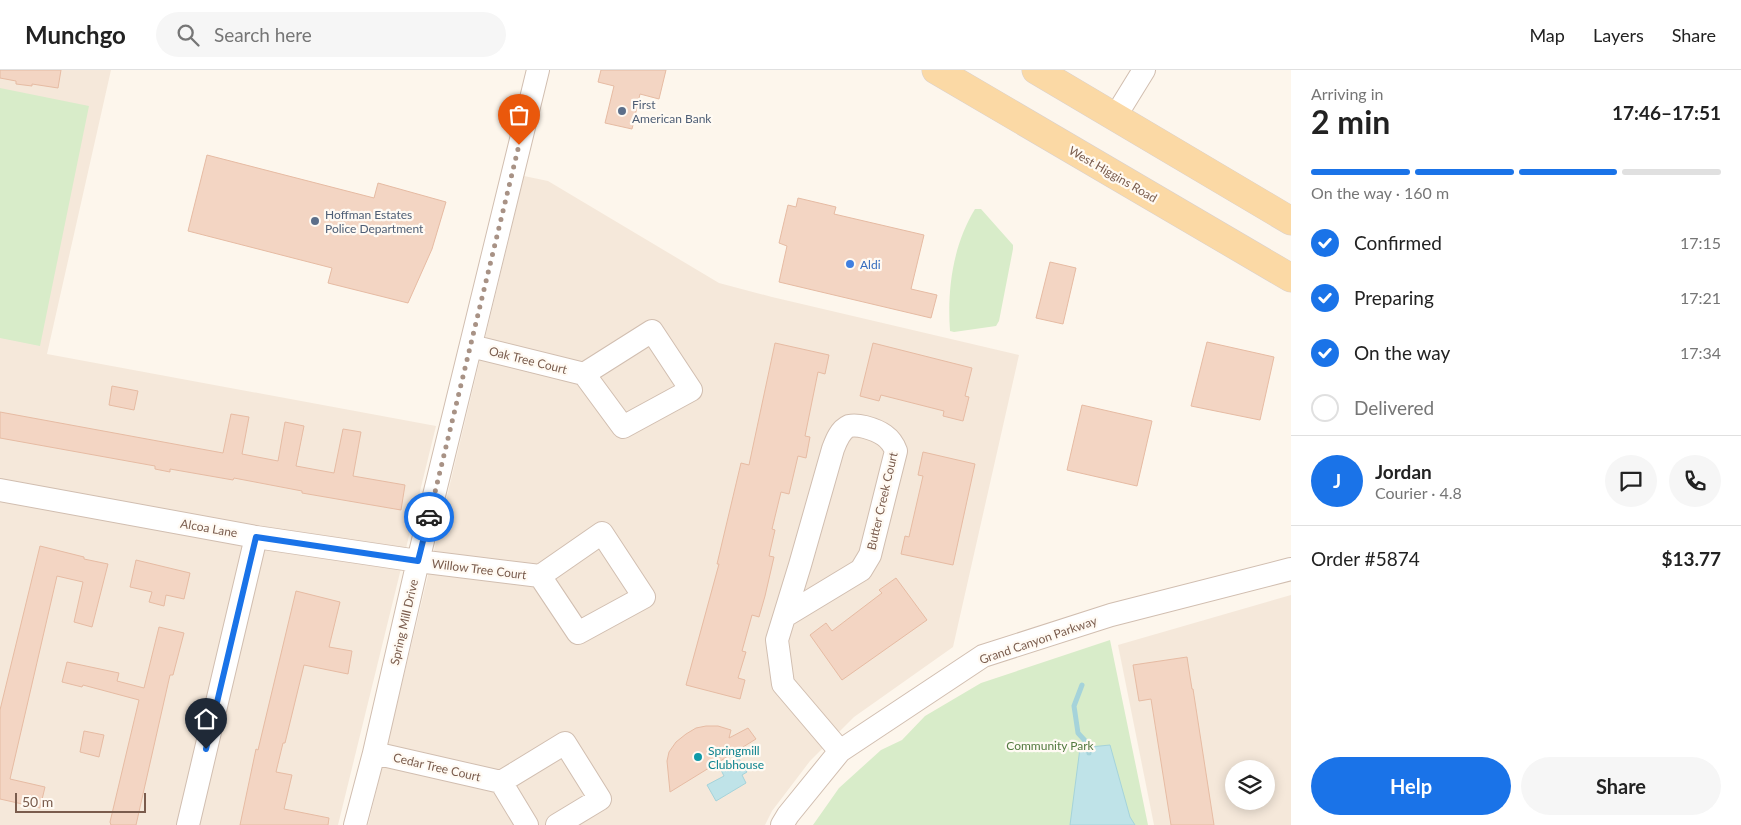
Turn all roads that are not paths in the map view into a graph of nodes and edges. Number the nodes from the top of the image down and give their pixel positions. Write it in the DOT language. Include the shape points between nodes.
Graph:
graph roads {
  1 [pos="538,70"];
  2 [pos="936,70"];
  3 [pos="1036,70"];
  4 [pos="1144,70"];
  5 [pos="1115,117"];
  6 [pos="1291,221"];
  7 [pos="1291,278"];
  8 [pos="471,346"];
  9 [pos="584,374"];
  10 [pos="0,491"];
  11 [pos="256,537"];
  12 [pos="418,561"];
  13 [pos="1291,569"];
  14 [pos="540,576"];
  15 [pos="785,616"];
  16 [pos="840,751"];
  17 [pos="374,753"];
  18 [pos="501,782"];
  19 [pos="188,825"];
  20 [pos="355,825"];
  21 [pos="527,825"];
  22 [pos="558,825"];
  23 [pos="782,825"];
  1 -- 8 [label="street, Spring Mill Drive"];
  2 -- 7 [label="main road, West Higgins Road"];
  3 -- 5 [label="main road"];
  4 -- 5 [label="street"];
  5 -- 6 [label="main road"];
  8 -- 9 [label="street, Oak Tree Court"];
  8 -- 12 [label="street, Spring Mill Drive"];
  9 -- 9 [label="street, Oak Tree Court" via="623,427 691,390 652,330"];
  10 -- 11 [label="street, Alcoa Lane"];
  11 -- 12 [label="street, Alcoa Lane"];
  11 -- 19 [label="street"];
  12 -- 14 [label="street, Willow Tree Court"];
  12 -- 17 [label="street, Spring Mill Drive"];
  13 -- 16 [label="street, Grand Canyon Parkway" via="1111,615 983,656"];
  14 -- 14 [label="street, Willow Tree Court" via="578,633 644,598 602,533"];
  15 -- 15 [label="street, Butter Creek Court" via="860,570 870,555 896,451 893,442 876,430 849,426 839,434"];
  15 -- 16 [label="street, Butter Creek Court" via="777,640 783,684"];
  16 -- 23 [label="street, Grand Canyon Parkway"];
  17 -- 18 [label="street, Cedar Tree Court"];
  17 -- 20 [label="street, Spring Mill Drive"];
  18 -- 21 [label="street"];
  18 -- 22 [label="street" via="565,743 600,799"];
}
